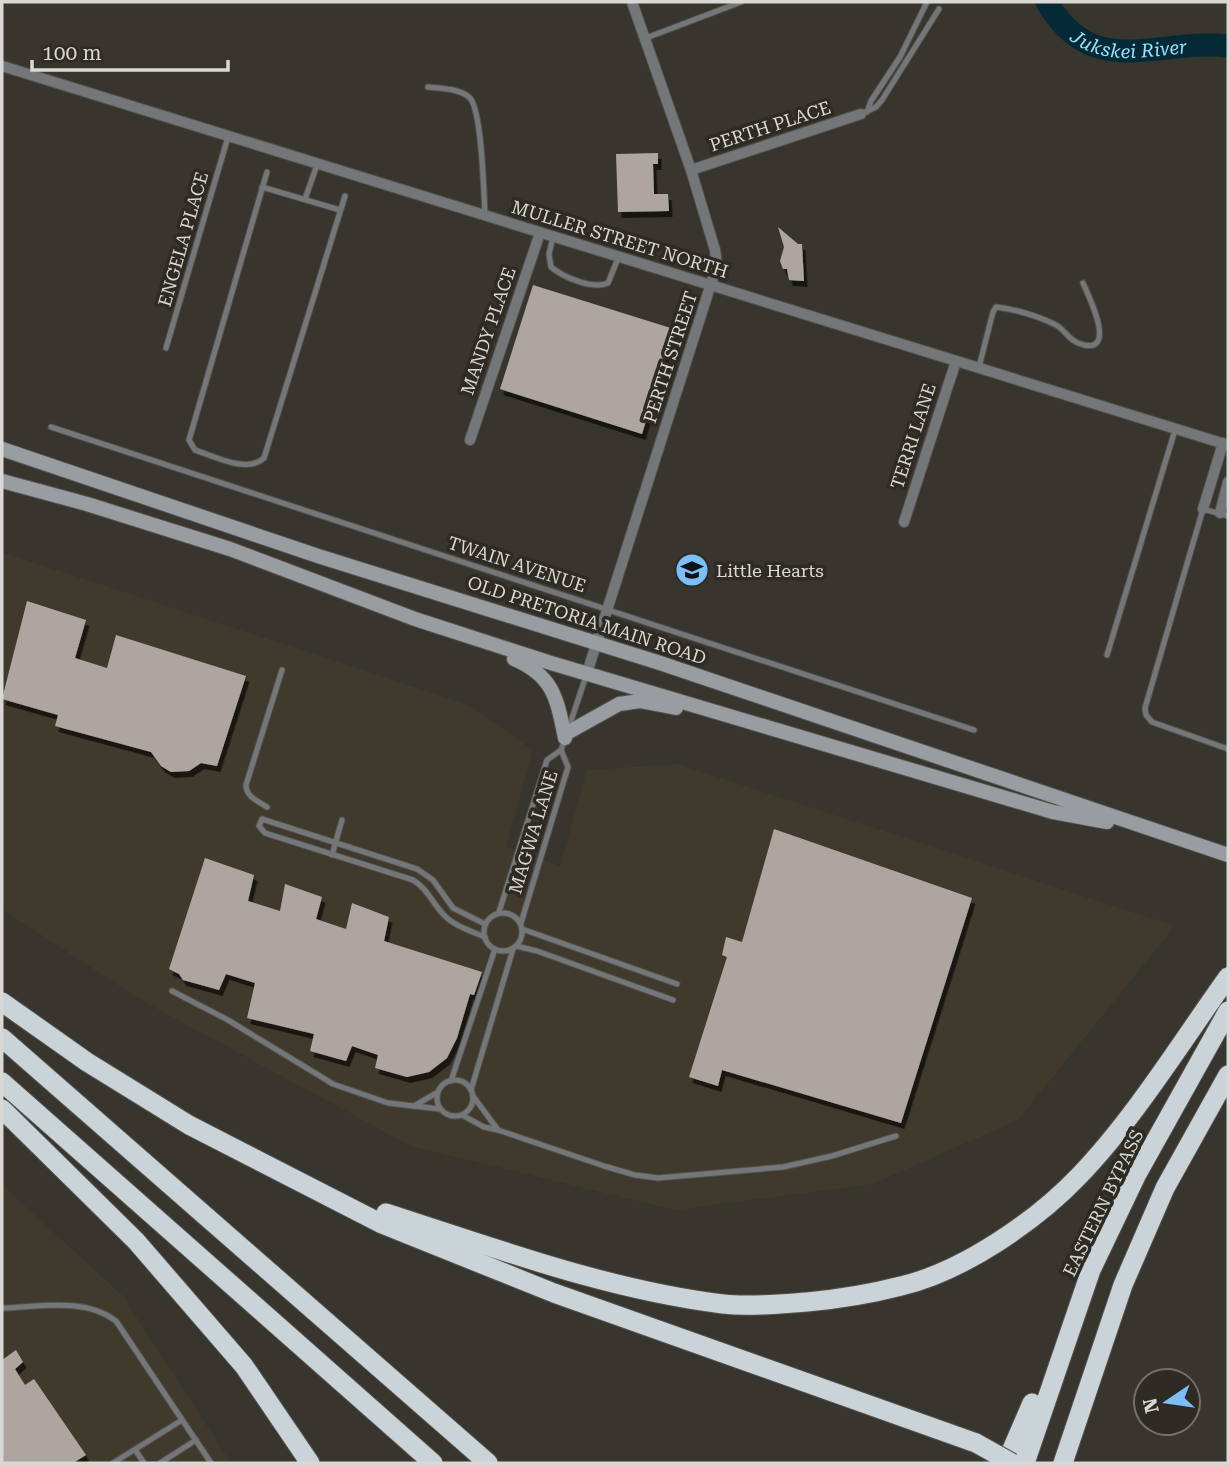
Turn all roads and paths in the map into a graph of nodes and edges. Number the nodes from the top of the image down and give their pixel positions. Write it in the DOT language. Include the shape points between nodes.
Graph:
graph roads {
  1 [pos="632,2"];
  2 [pos="741,2"];
  3 [pos="927,2"];
  4 [pos="722,5"];
  5 [pos="939,9"];
  6 [pos="645,38"];
  7 [pos="2,66"];
  8 [pos="429,87"];
  9 [pos="864,113"];
  10 [pos="228,137"];
  11 [pos="317,165"];
  12 [pos="691,170"];
  13 [pos="267,173"];
  14 [pos="262,187"];
  15 [pos="345,196"];
  16 [pos="305,199"];
  17 [pos="340,210"];
  18 [pos="485,216"];
  19 [pos="540,233"];
  20 [pos="553,237"];
  21 [pos="619,256"];
  22 [pos="1083,283"];
  23 [pos="712,284"];
  24 [pos="166,348"];
  25 [pos="956,361"];
  26 [pos="979,368"];
  27 [pos="51,427"];
  28 [pos="1176,428"];
  29 [pos="470,440"];
  30 [pos="1226,444"];
  31 [pos="2,449"];
  32 [pos="2,481"];
  33 [pos="1228,482"];
  34 [pos="1203,509"];
  35 [pos="1224,515"];
  36 [pos="904,522"];
  37 [pos="609,608"];
  38 [pos="438,626"];
  39 [pos="597,643"];
  40 [pos="1107,655"];
  41 [pos="282,670"];
  42 [pos="587,673"];
  43 [pos="743,720"];
  44 [pos="974,730"];
  45 [pos="565,740"];
  46 [pos="1228,749"];
  47 [pos="267,807"];
  48 [pos="342,820"];
  49 [pos="1160,833"];
  50 [pos="335,844"];
  51 [pos="332,855"];
  52 [pos="1228,855"];
  53 [pos="445,897"];
  54 [pos="436,905"];
  55 [pos="499,912"];
  56 [pos="485,924"];
  57 [pos="521,926"];
  58 [pos="485,937"];
  59 [pos="514,948"];
  60 [pos="495,949"];
  61 [pos="595,956"];
  62 [pos="589,970"];
  63 [pos="1228,977"];
  64 [pos="677,984"];
  65 [pos="172,991"];
  66 [pos="673,1000"];
  67 [pos="2,1002"];
  68 [pos="1228,1011"];
  69 [pos="2,1038"];
  70 [pos="1228,1074"];
  71 [pos="451,1081"];
  72 [pos="2,1082"];
  73 [pos="438,1092"];
  74 [pos="472,1093"];
  75 [pos="414,1106"];
  76 [pos="2,1109"];
  77 [pos="440,1109"];
  78 [pos="462,1115"];
  79 [pos="498,1130"];
  80 [pos="896,1136"];
  81 [pos="315,1190"];
  82 [pos="1091,1270"];
  83 [pos="2,1308"];
  84 [pos="182,1420"];
  85 [pos="196,1440"];
  86 [pos="136,1451"];
  87 [pos="113,1463"];
  88 [pos="144,1463"];
  89 [pos="160,1463"];
  90 [pos="211,1463"];
  91 [pos="310,1463"];
  92 [pos="433,1463"];
  93 [pos="488,1463"];
  94 [pos="1006,1463"];
  95 [pos="1012,1463"];
  96 [pos="1025,1463"];
  97 [pos="1062,1463"];
  1 -- 6 [label="street, PERTH STREET"];
  2 -- 4 [label="lane"];
  3 -- 9 [label="lane" via="900,57"];
  4 -- 6 [label="lane"];
  5 -- 9 [label="lane" via="882,100"];
  6 -- 12 [label="street, PERTH STREET"];
  7 -- 10 [label="street, MULLER STREET NORTH"];
  8 -- 18 [label="lane" via="458,92 473,103"];
  9 -- 12 [label="street, PERTH PLACE"];
  10 -- 11 [label="street, MULLER STREET NORTH"];
  10 -- 24 [label="lane, ENGELA PLACE"];
  11 -- 16 [label="lane"];
  11 -- 18 [label="street, MULLER STREET NORTH"];
  12 -- 23 [label="street, PERTH STREET" via="715,250"];
  13 -- 14 [label="lane"];
  14 -- 16 [label="lane"];
  14 -- 17 [label="lane" via="189,440 195,450 239,464 250,465 264,458"];
  15 -- 17 [label="lane"];
  16 -- 17 [label="lane"];
  18 -- 19 [label="street, MULLER STREET NORTH"];
  19 -- 20 [label="street, MULLER STREET NORTH"];
  19 -- 29 [label="street, MANDY PLACE"];
  20 -- 21 [label="street, MULLER STREET NORTH"];
  20 -- 21 [label="lane" via="551,267 572,278 600,286 608,283"];
  21 -- 23 [label="street, MULLER STREET NORTH"];
  22 -- 26 [label="lane" via="1101,329 1094,345 1066,337 1056,324 996,307"];
  23 -- 25 [label="street, MULLER STREET NORTH"];
  23 -- 37 [label="street, PERTH STREET"];
  25 -- 26 [label="street, MULLER STREET NORTH"];
  25 -- 36 [label="street, TERRI LANE"];
  26 -- 28 [label="street, MULLER STREET NORTH"];
  27 -- 37 [label="lane, TWAIN AVENUE"];
  28 -- 30 [label="street, MULLER STREET NORTH"];
  28 -- 40 [label="lane"];
  30 -- 34 [label="street"];
  31 -- 39 [label="main road, OLD PRETORIA MAIN ROAD" via="318,556"];
  32 -- 38 [label="main road, OLD PRETORIA MAIN ROAD" via="230,550"];
  33 -- 35 [label="street"];
  34 -- 35 [label="lane"];
  34 -- 46 [label="lane" via="1145,712 1152,722"];
  37 -- 39 [label="street, PERTH STREET"];
  37 -- 44 [label="lane, TWAIN AVENUE"];
  38 -- 42 [label="main road, OLD PRETORIA MAIN ROAD"];
  38 -- 45 [label="main road" via="539,673 553,691"];
  39 -- 42 [label="street, PERTH STREET"];
  39 -- 49 [label="main road, OLD PRETORIA MAIN ROAD"];
  41 -- 47 [label="lane" via="246,785 251,797"];
  42 -- 43 [label="main road, OLD PRETORIA MAIN ROAD"];
  42 -- 45 [label="lane, MAGWA LANE"];
  43 -- 45 [label="main road" via="629,702 612,708"];
  43 -- 49 [label="main road, OLD PRETORIA MAIN ROAD" via="1053,812"];
  45 -- 55 [label="lane, MAGWA LANE" via="547,760"];
  45 -- 57 [label="lane, MAGWA LANE" via="568,767"];
  48 -- 50 [label="lane"];
  49 -- 52 [label="main road, OLD PRETORIA MAIN ROAD"];
  50 -- 51 [label="lane"];
  50 -- 51 [label="lane" via="262,818 260,822 265,833"];
  50 -- 53 [label="lane" via="426,874"];
  51 -- 54 [label="lane" via="413,880"];
  53 -- 54 [label="lane"];
  53 -- 56 [label="lane" via="459,912"];
  54 -- 58 [label="lane" via="453,923"];
  55 -- 56 [label="lane, MAGWA LANE"];
  55 -- 57 [label="lane, MAGWA LANE" via="512,914"];
  56 -- 58 [label="lane"];
  57 -- 59 [label="lane, MAGWA LANE" via="522,936"];
  57 -- 61 [label="lane"];
  58 -- 60 [label="lane"];
  59 -- 60 [label="lane"];
  59 -- 62 [label="lane" via="537,951"];
  59 -- 74 [label="lane, MAGWA LANE"];
  60 -- 71 [label="lane"];
  61 -- 62 [label="lane"];
  61 -- 64 [label="lane"];
  62 -- 66 [label="lane"];
  63 -- 81 [label="highway" via="1079,1177 1021,1228 961,1263 904,1286 784,1304 713,1302 560,1268"];
  65 -- 75 [label="lane" via="333,1084 388,1103"];
  67 -- 81 [label="highway" via="189,1125"];
  68 -- 82 [label="highway, EASTERN BYPASS" via="1137,1174"];
  69 -- 93 [label="highway"];
  70 -- 97 [label="highway" via="1165,1188 1123,1285"];
  71 -- 73 [label="lane"];
  71 -- 74 [label="lane" via="463,1082"];
  72 -- 92 [label="highway"];
  73 -- 75 [label="lane"];
  73 -- 77 [label="lane"];
  74 -- 78 [label="lane" via="470,1108"];
  74 -- 79 [label="lane"];
  75 -- 77 [label="lane"];
  76 -- 91 [label="highway" via="136,1241 244,1366"];
  77 -- 78 [label="lane" via="450,1116"];
  78 -- 79 [label="lane"];
  79 -- 80 [label="lane" via="604,1166 658,1178 807,1163"];
  81 -- 95 [label="highway, bridge" via="382,1224 554,1293 976,1443"];
  82 -- 94 [label="highway"];
  82 -- 96 [label="highway, EASTERN BYPASS"];
  83 -- 84 [label="lane" via="77,1306 105,1313 116,1321"];
  84 -- 85 [label="lane"];
  84 -- 86 [label="lane"];
  85 -- 89 [label="lane"];
  85 -- 90 [label="lane"];
  86 -- 87 [label="lane"];
  86 -- 88 [label="lane"];
}
